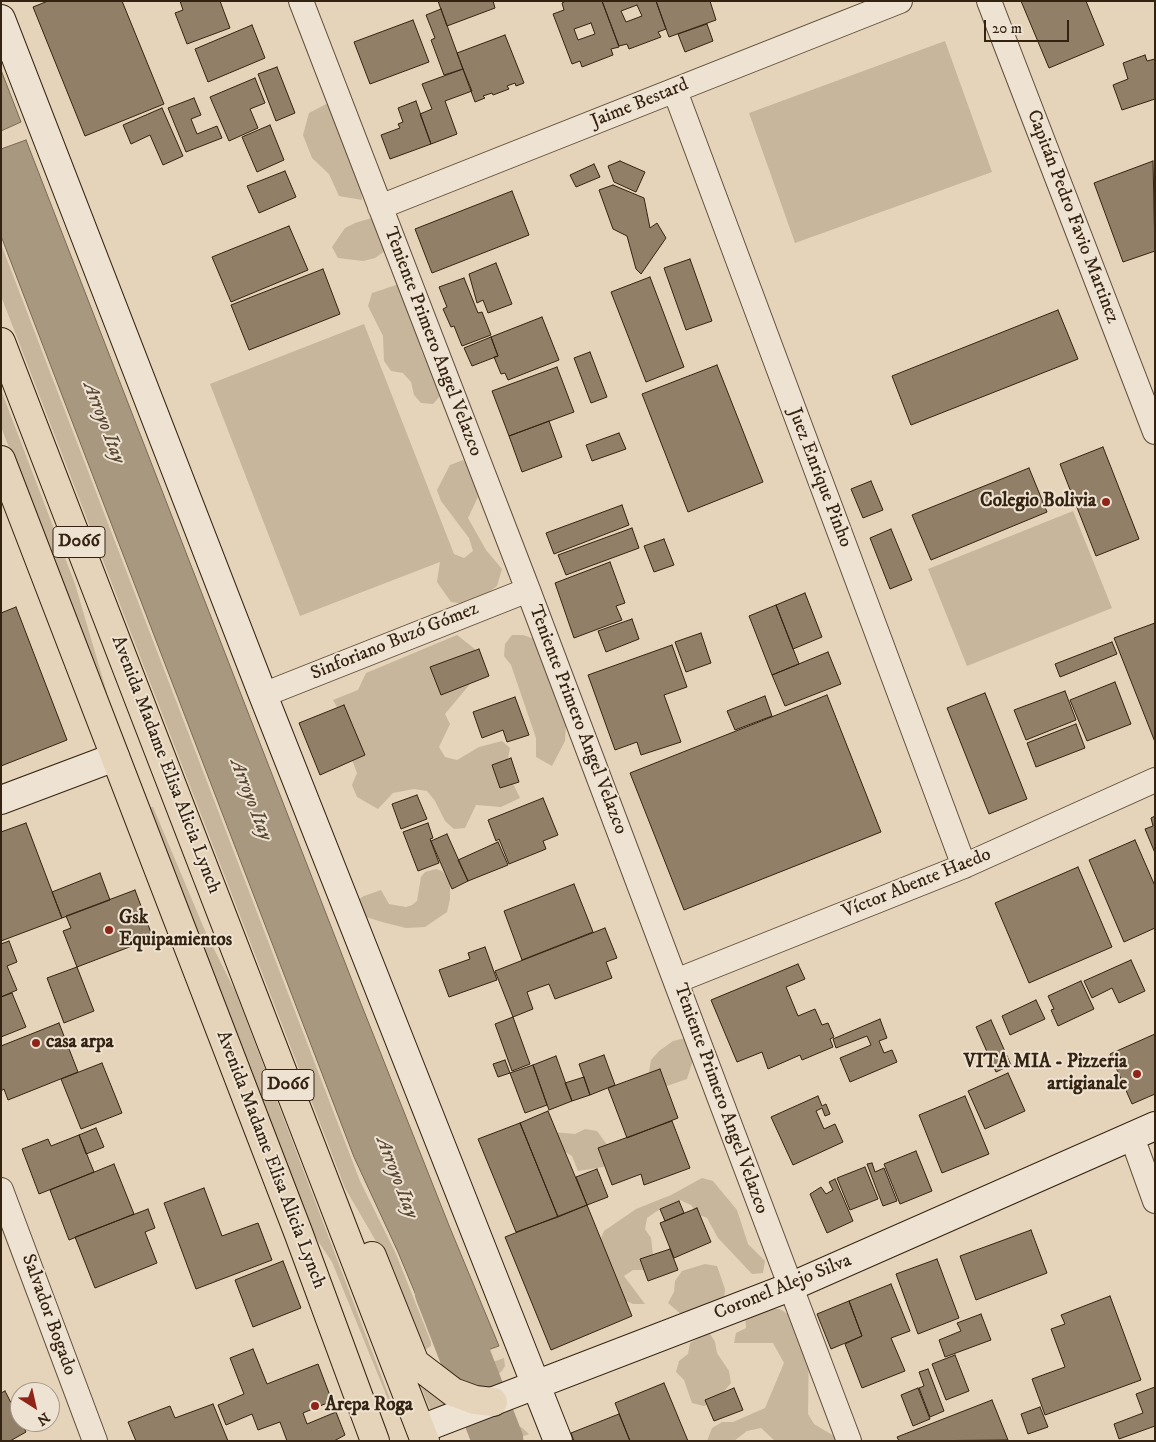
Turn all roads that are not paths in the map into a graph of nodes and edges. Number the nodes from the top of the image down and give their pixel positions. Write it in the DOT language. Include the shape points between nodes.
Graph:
graph roads {
  1 [pos="301,1"];
  2 [pos="900,1"];
  3 [pos="989,1"];
  4 [pos="1,19"];
  5 [pos="675,91"];
  6 [pos="380,207"];
  7 [pos="1,342"];
  8 [pos="1155,432"];
  9 [pos="1,460"];
  10 [pos="528,590"];
  11 [pos="262,695"];
  12 [pos="149,744"];
  13 [pos="115,757"];
  14 [pos="1155,780"];
  15 [pos="1,800"];
  16 [pos="964,866"];
  17 [pos="676,981"];
  18 [pos="1143,1132"];
  19 [pos="3,1197"];
  20 [pos="332,1200"];
  21 [pos="1155,1201"];
  22 [pos="790,1287"];
  23 [pos="515,1394"];
  24 [pos="419,1437"];
  25 [pos="95,1441"];
  26 [pos="375,1441"];
  27 [pos="558,1441"];
  28 [pos="849,1441"];
  1 -- 6 [label="street, Teniente Primero Angel Velazco"];
  2 -- 5 [label="street, Jaime Bestard"];
  3 -- 8 [label="street, Capitán Pedro Favio Martinez"];
  4 -- 11 [label="main road"];
  5 -- 6 [label="street, Jaime Bestard"];
  5 -- 16 [label="street, Juez Enrique Pinho"];
  6 -- 10 [label="street, Teniente Primero Angel Velazco"];
  7 -- 12 [label="highway, Avenida Madame Elisa Alicia Lynch / D066"];
  9 -- 13 [label="highway, Avenida Madame Elisa Alicia Lynch / D066"];
  10 -- 11 [label="street, Sinforiano Buzó Gómez"];
  10 -- 17 [label="street, Teniente Primero Angel Velazco"];
  11 -- 23 [label="main road"];
  12 -- 13 [label="highway"];
  12 -- 20 [label="highway, Avenida Madame Elisa Alicia Lynch / D066" via="240,961"];
  13 -- 15 [label="main road"];
  13 -- 26 [label="highway, Avenida Madame Elisa Alicia Lynch / D066"];
  14 -- 16 [label="street, Víctor Abente Haedo"];
  16 -- 17 [label="street, Víctor Abente Haedo"];
  17 -- 22 [label="street, Teniente Primero Angel Velazco"];
  18 -- 21 [label="street"];
  18 -- 22 [label="main road, Coronel Alejo Silva"];
  19 -- 25 [label="street, Salvador Bogado"];
  20 -- 23 [label="highway" via="375,1259 415,1363 444,1385 475,1400"];
  20 -- 24 [label="highway, Avenida Madame Elisa Alicia Lynch / D066"];
  22 -- 23 [label="main road, Coronel Alejo Silva"];
  22 -- 28 [label="street, Teniente Primero Angel Velazco"];
  23 -- 24 [label="main road, Coronel Alejo Silva" via="458,1415"];
  23 -- 27 [label="main road"];
}
